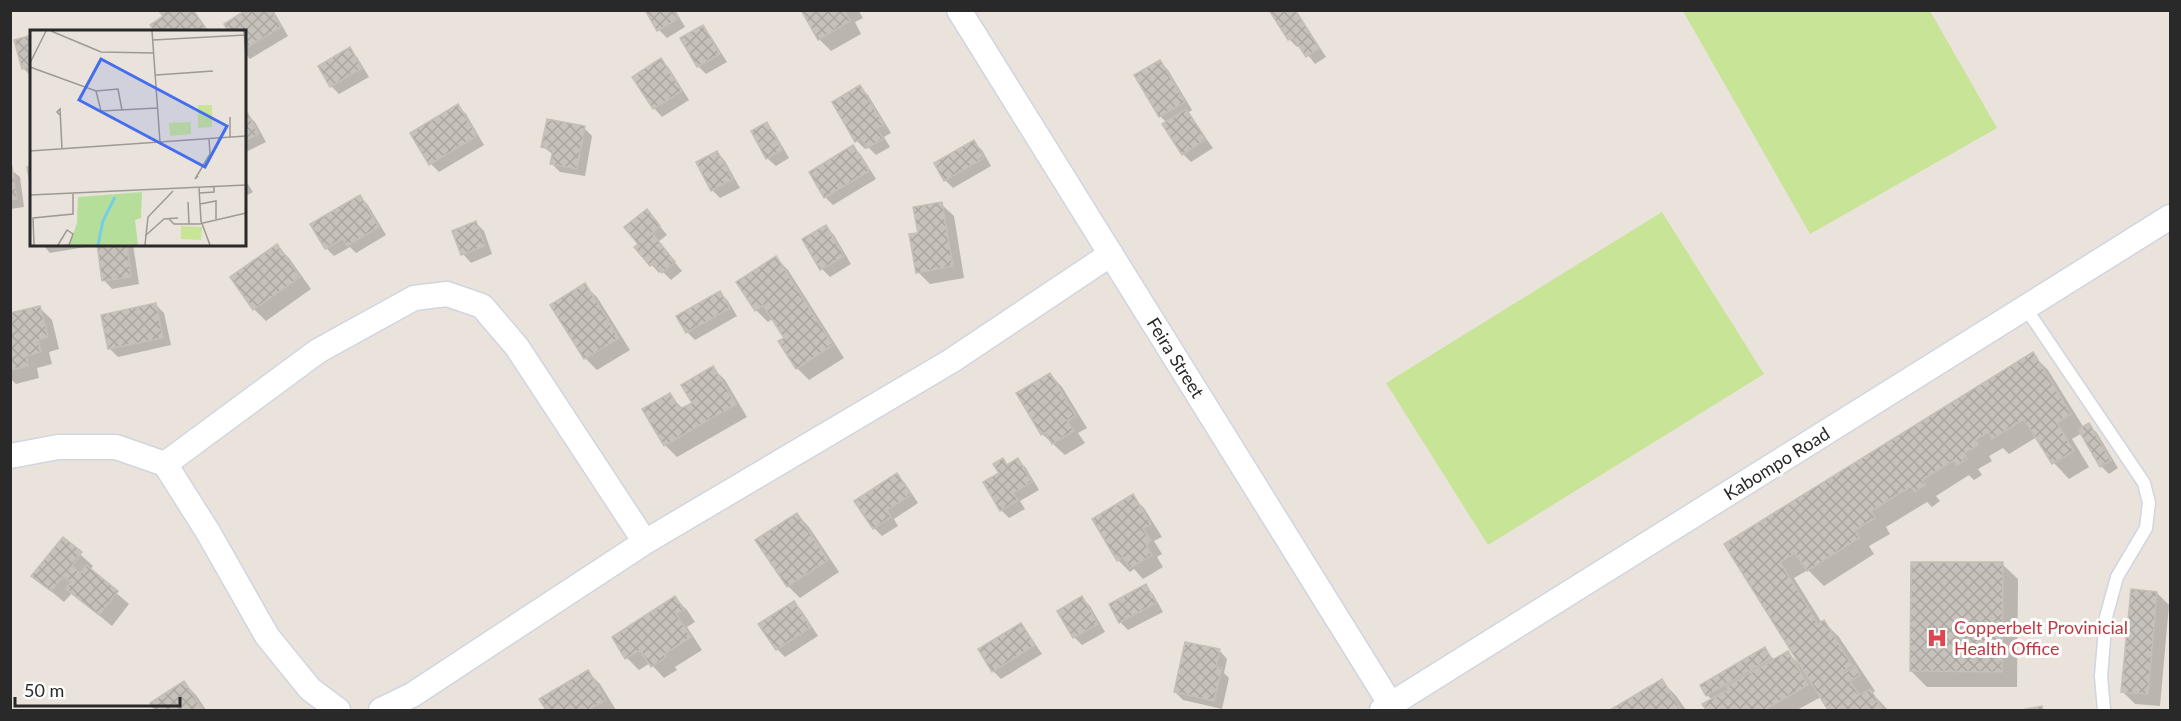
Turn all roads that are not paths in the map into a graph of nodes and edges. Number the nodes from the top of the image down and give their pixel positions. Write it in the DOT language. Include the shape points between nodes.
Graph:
graph roads {
  1 [pos="959,10"];
  2 [pos="2170,217"];
  3 [pos="1111,254"];
  4 [pos="2025,307"];
  5 [pos="10,456"];
  6 [pos="165,464"];
  7 [pos="645,542"];
  8 [pos="1387,708"];
  9 [pos="338,711"];
  10 [pos="381,711"];
  11 [pos="2104,711"];
  1 -- 3 [label="street, Feira Street"];
  2 -- 4 [label="street, Kabompo Road"];
  3 -- 7 [label="street" via="951,361"];
  3 -- 8 [label="street, Feira Street"];
  4 -- 8 [label="street, Kabompo Road"];
  4 -- 11 [label="lane" via="2144,483 2149,503 2146,528 2118,577 2106,617 2101,676"];
  5 -- 6 [label="street" via="58,447 116,447"];
  6 -- 7 [label="street" via="318,351 414,298 447,294 482,306 517,347"];
  6 -- 9 [label="street" via="267,636 310,689"];
  7 -- 10 [label="street" via="412,695"];
}
